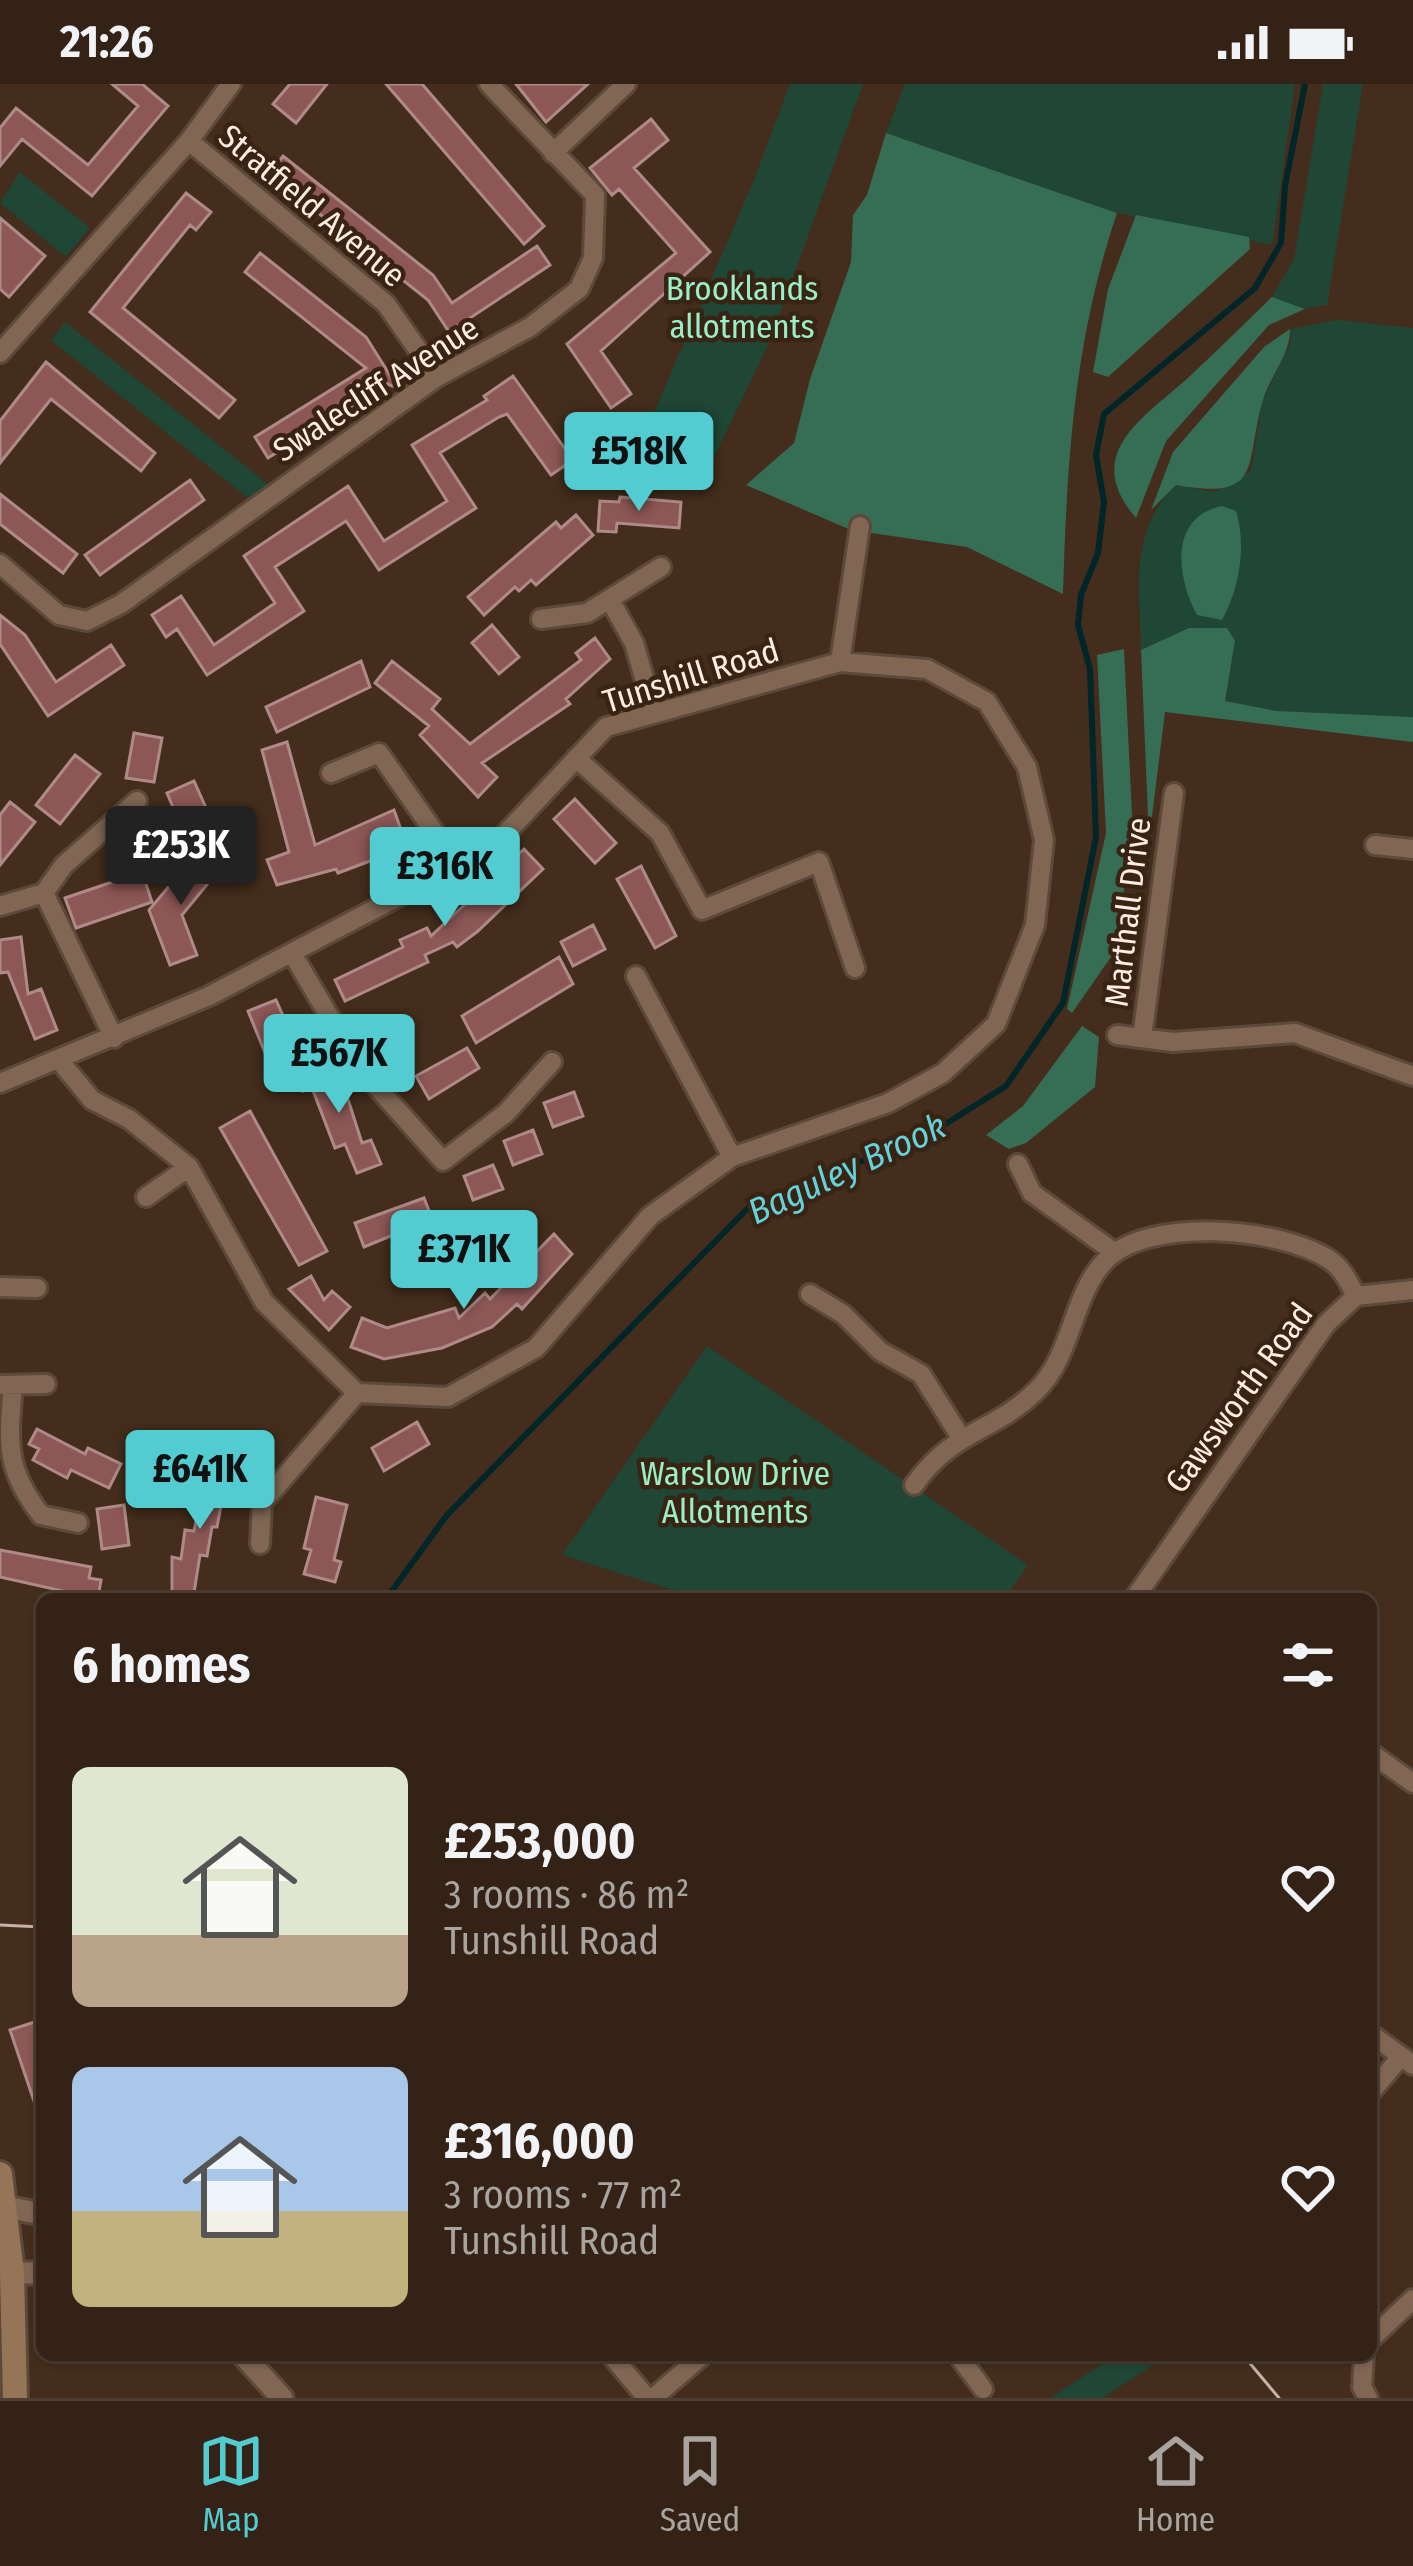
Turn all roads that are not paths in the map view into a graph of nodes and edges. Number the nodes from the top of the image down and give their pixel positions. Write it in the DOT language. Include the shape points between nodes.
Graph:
graph roads {
  1 [pos="231,84"];
  2 [pos="489,84"];
  3 [pos="626,84"];
  4 [pos="189,141"];
  5 [pos="554,153"];
  6 [pos="0,353"];
  7 [pos="437,376"];
  8 [pos="860,526"];
  9 [pos="0,564"];
  10 [pos="661,567"];
  11 [pos="611,602"];
  12 [pos="541,619"];
  13 [pos="840,662"];
  14 [pos="654,712"];
  15 [pos="575,758"];
  16 [pos="331,772"];
  17 [pos="1174,793"];
  18 [pos="136,801"];
  19 [pos="1375,845"];
  20 [pos="1413,849"];
  21 [pos="458,866"];
  22 [pos="44,893"];
  23 [pos="0,906"];
  24 [pos="292,953"];
  25 [pos="855,968"];
  26 [pos="636,976"];
  27 [pos="1117,1035"];
  28 [pos="114,1037"];
  29 [pos="1142,1038"];
  30 [pos="59,1060"];
  31 [pos="552,1062"];
  32 [pos="1413,1076"];
  33 [pos="0,1083"];
  34 [pos="732,1156"];
  35 [pos="1018,1164"];
  36 [pos="189,1167"];
  37 [pos="146,1197"];
  38 [pos="1114,1252"];
  39 [pos="0,1287"];
  40 [pos="37,1288"];
  41 [pos="1413,1290"];
  42 [pos="810,1294"];
  43 [pos="1356,1297"];
  44 [pos="46,1384"];
  45 [pos="6,1385"];
  46 [pos="357,1393"];
  47 [pos="960,1436"];
  48 [pos="914,1485"];
  49 [pos="78,1522"];
  50 [pos="260,1544"];
  51 [pos="1145,1593"];
  52 [pos="1377,1758"];
  53 [pos="1413,1784"];
  54 [pos="1377,2039"];
  55 [pos="1406,2062"];
  56 [pos="1377,2087"];
  57 [pos="0,2174"];
  58 [pos="5,2207"];
  59 [pos="36,2213"];
  60 [pos="12,2273"];
  61 [pos="36,2273"];
  62 [pos="1413,2300"];
  63 [pos="1377,2333"];
  64 [pos="248,2361"];
  65 [pos="616,2361"];
  66 [pos="696,2361"];
  67 [pos="962,2361"];
  68 [pos="1364,2361"];
  69 [pos="983,2389"];
  70 [pos="15,2398"];
  71 [pos="282,2398"];
  72 [pos="650,2398"];
  73 [pos="1368,2398"];
  1 -- 4 [label="street"];
  2 -- 5 [label="street, Swalecliff Avenue"];
  3 -- 5 [label="street"];
  4 -- 6 [label="street"];
  4 -- 7 [label="street, Stratfield Avenue" via="386,304"];
  5 -- 7 [label="street, Swalecliff Avenue" via="595,196 592,258 579,289 530,327"];
  7 -- 9 [label="street, Swalecliff Avenue" via="87,621 59,615"];
  8 -- 13 [label="street"];
  10 -- 11 [label="street"];
  11 -- 12 [label="street" via="564,620"];
  11 -- 14 [label="street" via="634,643"];
  13 -- 14 [label="street, Tunshill Road"];
  13 -- 34 [label="street, Tunshill Road" via="927,669 987,702 1027,767 1044,841 1035,925 996,1024 943,1073 888,1103"];
  14 -- 15 [label="street, Tunshill Road" via="606,727"];
  15 -- 21 [label="street, Tunshill Road" via="493,847"];
  15 -- 25 [label="street" via="660,833 702,910 819,862"];
  16 -- 21 [label="street" via="380,753"];
  17 -- 29 [label="street, Marthall Drive"];
  18 -- 22 [label="street"];
  19 -- 20 [label="street"];
  21 -- 24 [label="street, Tunshill Road"];
  22 -- 23 [label="street"];
  22 -- 28 [label="street"];
  24 -- 28 [label="street, Tunshill Road"];
  24 -- 31 [label="street" via="359,1067 443,1161 506,1113"];
  26 -- 34 [label="street"];
  27 -- 29 [label="street, Marthall Drive"];
  28 -- 30 [label="street, Tunshill Road"];
  29 -- 32 [label="street, Marthall Drive" via="1295,1033"];
  30 -- 33 [label="street, Tunshill Road"];
  30 -- 36 [label="street" via="92,1100"];
  34 -- 46 [label="street" via="650,1216 536,1348 448,1397"];
  35 -- 38 [label="street" via="1032,1193"];
  36 -- 37 [label="street"];
  36 -- 46 [label="street" via="264,1302"];
  38 -- 43 [label="street" via="1171,1233 1272,1238 1332,1262"];
  38 -- 47 [label="street" via="1057,1367 1020,1404"];
  39 -- 40 [label="street"];
  41 -- 43 [label="street, Gawsworth Road"];
  42 -- 47 [label="street" via="921,1374"];
  43 -- 51 [label="street, Gawsworth Road" via="1326,1324"];
  44 -- 45 [label="street"];
  45 -- 49 [label="street" via="14,1481 41,1515"];
  46 -- 50 [label="street" via="262,1503"];
  47 -- 48 [label="street"];
  52 -- 53 [label="street"];
  54 -- 55 [label="street"];
  55 -- 56 [label="street"];
  57 -- 58 [label="main road"];
  58 -- 59 [label="street"];
  58 -- 60 [label="main road"];
  60 -- 61 [label="street"];
  60 -- 70 [label="main road"];
  62 -- 63 [label="street"];
  64 -- 71 [label="street"];
  65 -- 72 [label="street"];
  66 -- 72 [label="street"];
  67 -- 69 [label="street"];
  68 -- 73 [label="street"];
}
